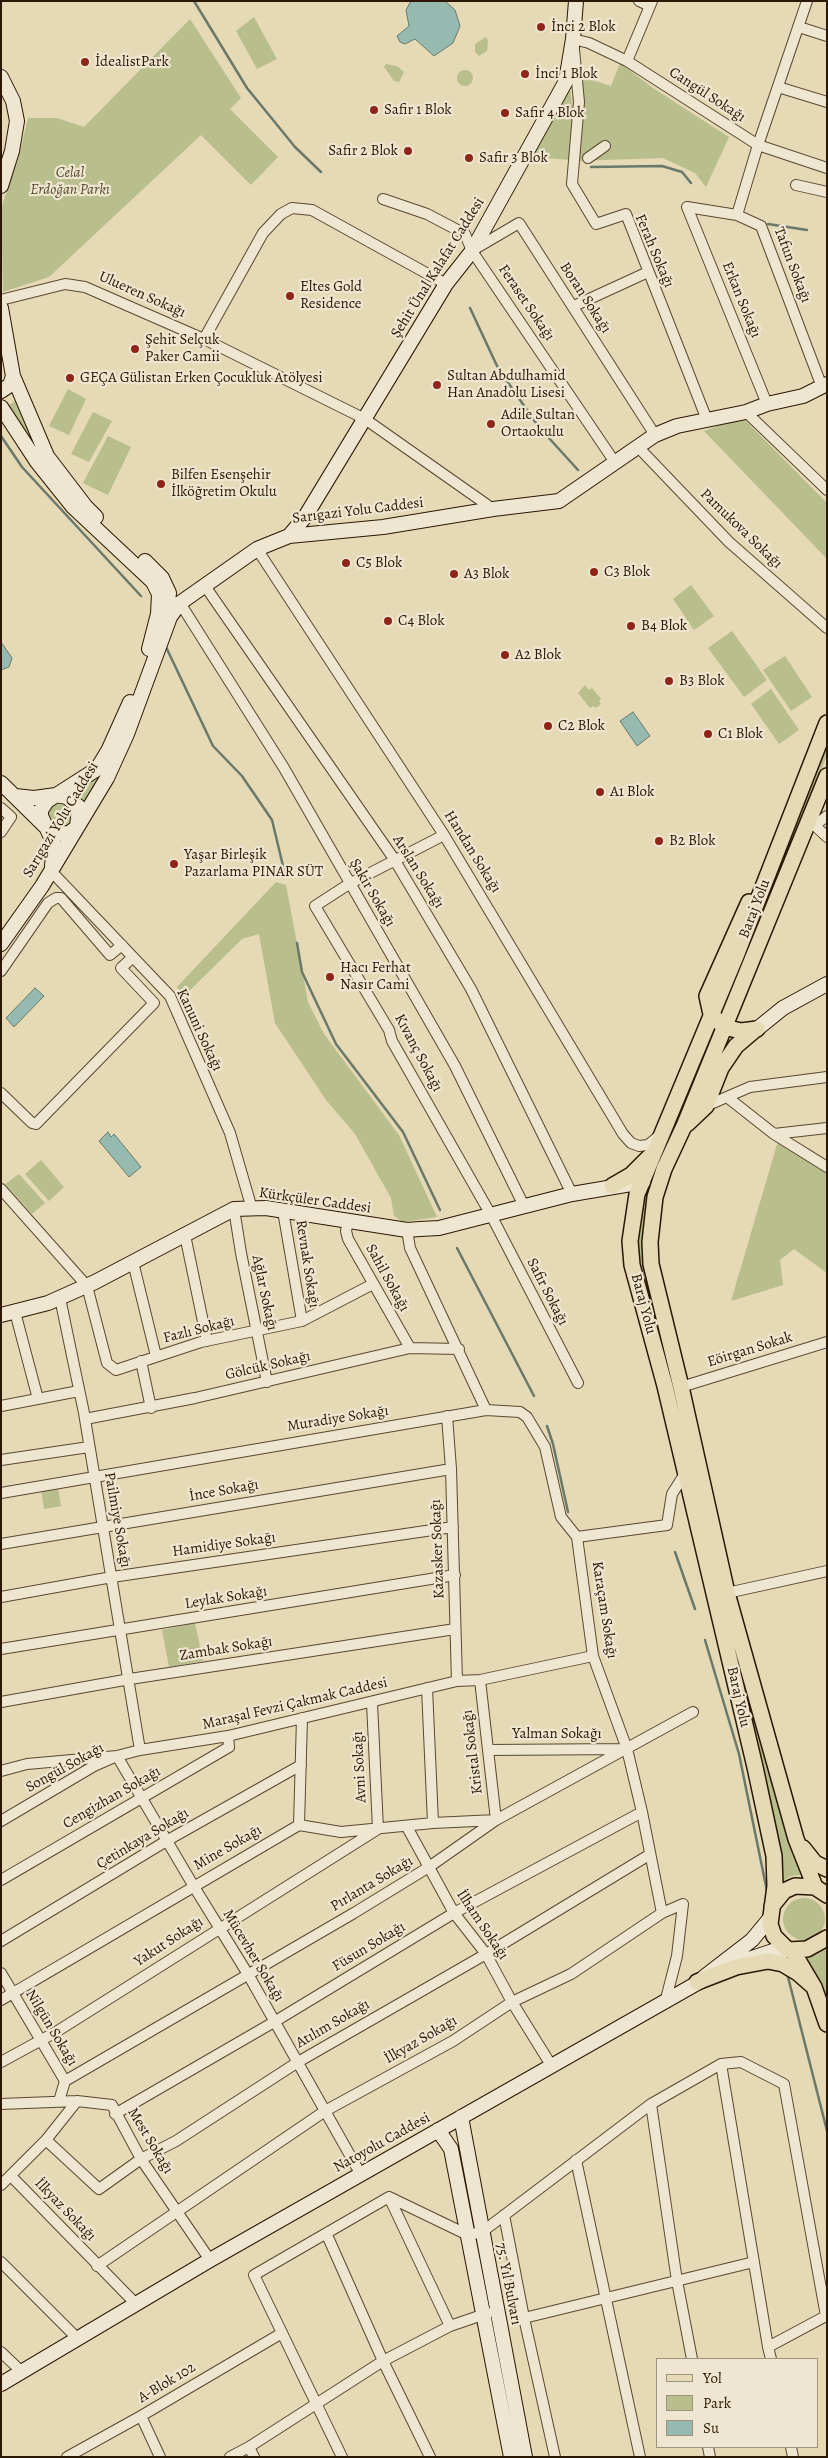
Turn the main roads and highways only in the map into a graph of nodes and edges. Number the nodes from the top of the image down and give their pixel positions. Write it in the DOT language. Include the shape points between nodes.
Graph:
graph roads {
  1 [pos="826,727"];
  2 [pos="827,776"];
  3 [pos="711,1014"];
  4 [pos="724,1027"];
  5 [pos="699,1045"];
  6 [pos="716,1045"];
  7 [pos="721,1068"];
  8 [pos="684,1126"];
  9 [pos="656,1148"];
  10 [pos="664,1169"];
  11 [pos="643,1182"];
  12 [pos="612,1186"];
  13 [pos="681,1387"];
  14 [pos="666,1391"];
  15 [pos="720,1595"];
  16 [pos="796,1839"];
  17 [pos="827,1869"];
  18 [pos="822,1889"];
  19 [pos="771,1912"];
  20 [pos="827,1938"];
  21 [pos="790,1950"];
  22 [pos="698,1982"];
  23 [pos="814,1987"];
  24 [pos="827,2024"];
  1 -- 3 [label="main road, Baraj Yolu"];
  2 -- 4 [label="main road, Baraj Yolu" via="813,823"];
  3 -- 4 [label="main road"];
  3 -- 5 [label="main road, Baraj Yolu"];
  4 -- 6 [label="main road, Baraj Yolu"];
  4 -- 7 [label="main road" via="741,1031 757,1029 736,1046"];
  5 -- 6 [label="main road" via="706,1042"];
  5 -- 9 [label="main road, Baraj Yolu"];
  6 -- 7 [label="main road" via="723,1051"];
  6 -- 8 [label="main road, Baraj Yolu"];
  7 -- 8 [label="main road" via="706,1106"];
  8 -- 10 [label="main road, Baraj Yolu"];
  9 -- 11 [label="main road, Baraj Yolu"];
  9 -- 12 [label="main road" via="644,1163"];
  10 -- 11 [label="main road"];
  10 -- 13 [label="main road, Baraj Yolu" via="655,1197 651,1264"];
  11 -- 14 [label="main road, Baraj Yolu" via="632,1220 632,1265"];
  13 -- 14 [label="main road"];
  13 -- 15 [label="main road, Baraj Yolu"];
  14 -- 15 [label="main road, Baraj Yolu"];
  15 -- 16 [label="main road, Baraj Yolu"];
  15 -- 19 [label="main road, Baraj Yolu" via="774,1856 776,1886"];
  16 -- 17 [label="main road" via="815,1863"];
  16 -- 18 [label="main road, Baraj Yolu"];
  18 -- 19 [label="main road" via="795,1886 784,1891"];
  19 -- 21 [label="main road" via="774,1936"];
  20 -- 21 [label="main road" via="807,1949"];
  21 -- 23 [label="main road"];
  22 -- 23 [label="main road" via="736,1967 768,1961 783,1964"];
  23 -- 24 [label="main road"];
}
